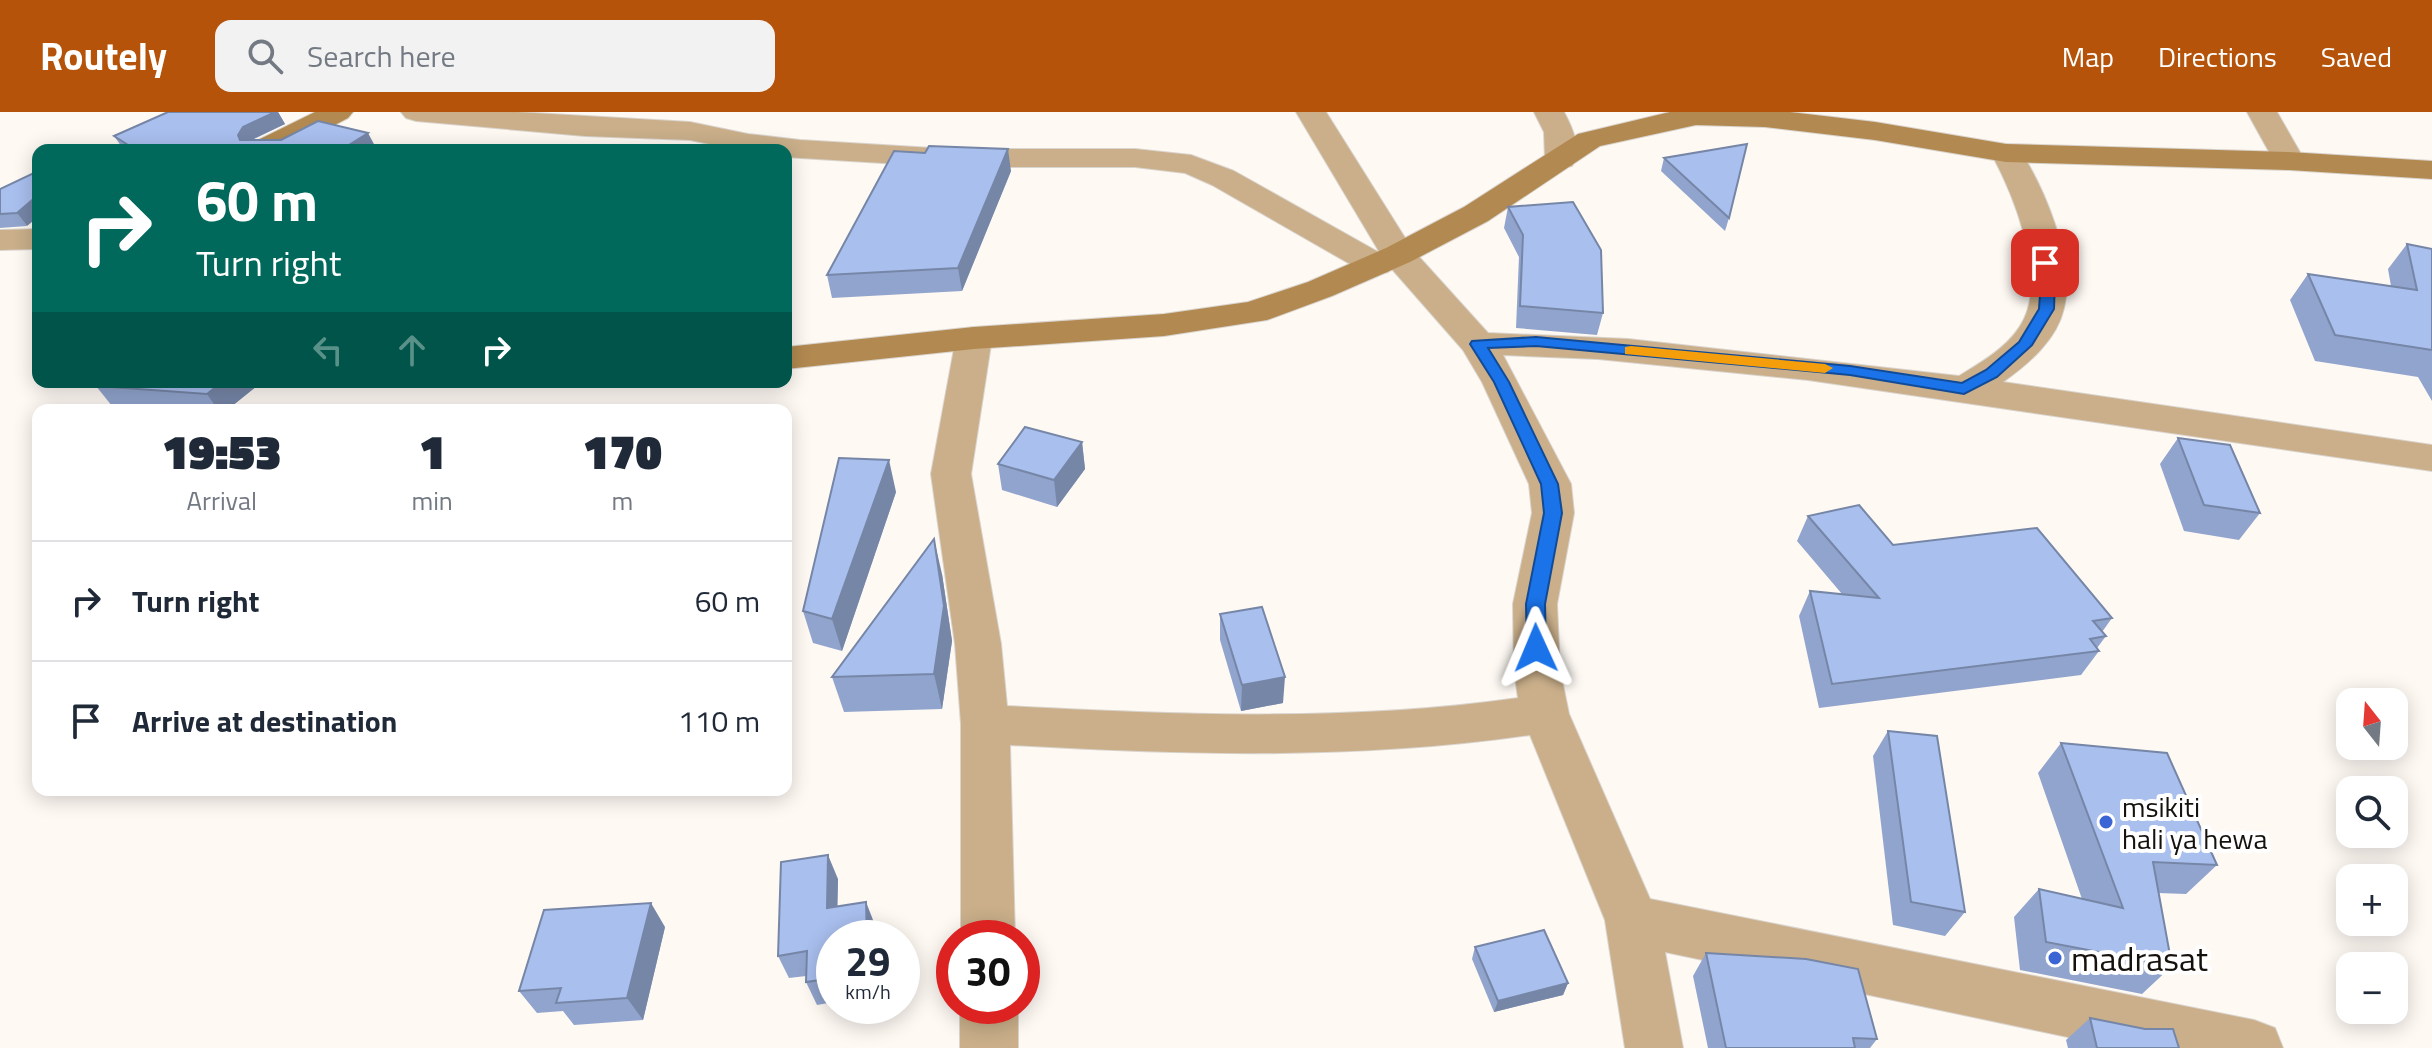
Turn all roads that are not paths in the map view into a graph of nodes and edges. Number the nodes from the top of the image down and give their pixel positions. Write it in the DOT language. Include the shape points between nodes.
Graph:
graph roads {
  1 [pos="338,112"];
  2 [pos="416,112"];
  3 [pos="1311,112"];
  4 [pos="1549,112"];
  5 [pos="2262,112"];
  6 [pos="275,144"];
  7 [pos="757,144"];
  8 [pos="792,148"];
  9 [pos="2006,153"];
  10 [pos="1561,159"];
  11 [pos="2289,161"];
  12 [pos="2432,170"];
  13 [pos="32,239"];
  14 [pos="0,240"];
  15 [pos="1387,260"];
  16 [pos="974,338"];
  17 [pos="1478,344"];
  18 [pos="792,357"];
  19 [pos="1964,389"];
  20 [pos="2432,458"];
  21 [pos="1545,714"];
  22 [pos="985,724"];
  23 [pos="988,920"];
  24 [pos="1632,920"];
  25 [pos="989,1024"];
  26 [pos="989,1048"];
  27 [pos="1654,1048"];
  28 [pos="2254,1048"];
  1 -- 6 [label="street"];
  2 -- 7 [label="street" via="690,131"];
  3 -- 15 [label="street"];
  4 -- 10 [label="street" via="1559,132"];
  5 -- 11 [label="street"];
  8 -- 15 [label="street" via="1191,164"];
  9 -- 10 [label="street" via="1875,131 1696,116 1613,132"];
  9 -- 11 [label="street"];
  9 -- 19 [label="street" via="2032,199 2048,280 2047,309 2025,345 1992,374"];
  10 -- 15 [label="street" via="1476,214"];
  11 -- 12 [label="street"];
  13 -- 14 [label="street"];
  15 -- 16 [label="street" via="1254,312 1214,320"];
  15 -- 17 [label="street"];
  16 -- 18 [label="street"];
  16 -- 22 [label="street" via="951,474"];
  17 -- 19 [label="street" via="1536,342 1803,366"];
  17 -- 21 [label="street" via="1550,484 1553,513 1535,604"];
  19 -- 20 [label="street"];
  21 -- 22 [label="street" via="1472,725 1302,736"];
  21 -- 24 [label="street"];
  22 -- 23 [label="street"];
  24 -- 27 [label="street"];
  24 -- 28 [label="street"];
  25 -- 26 [label="street"];
}
